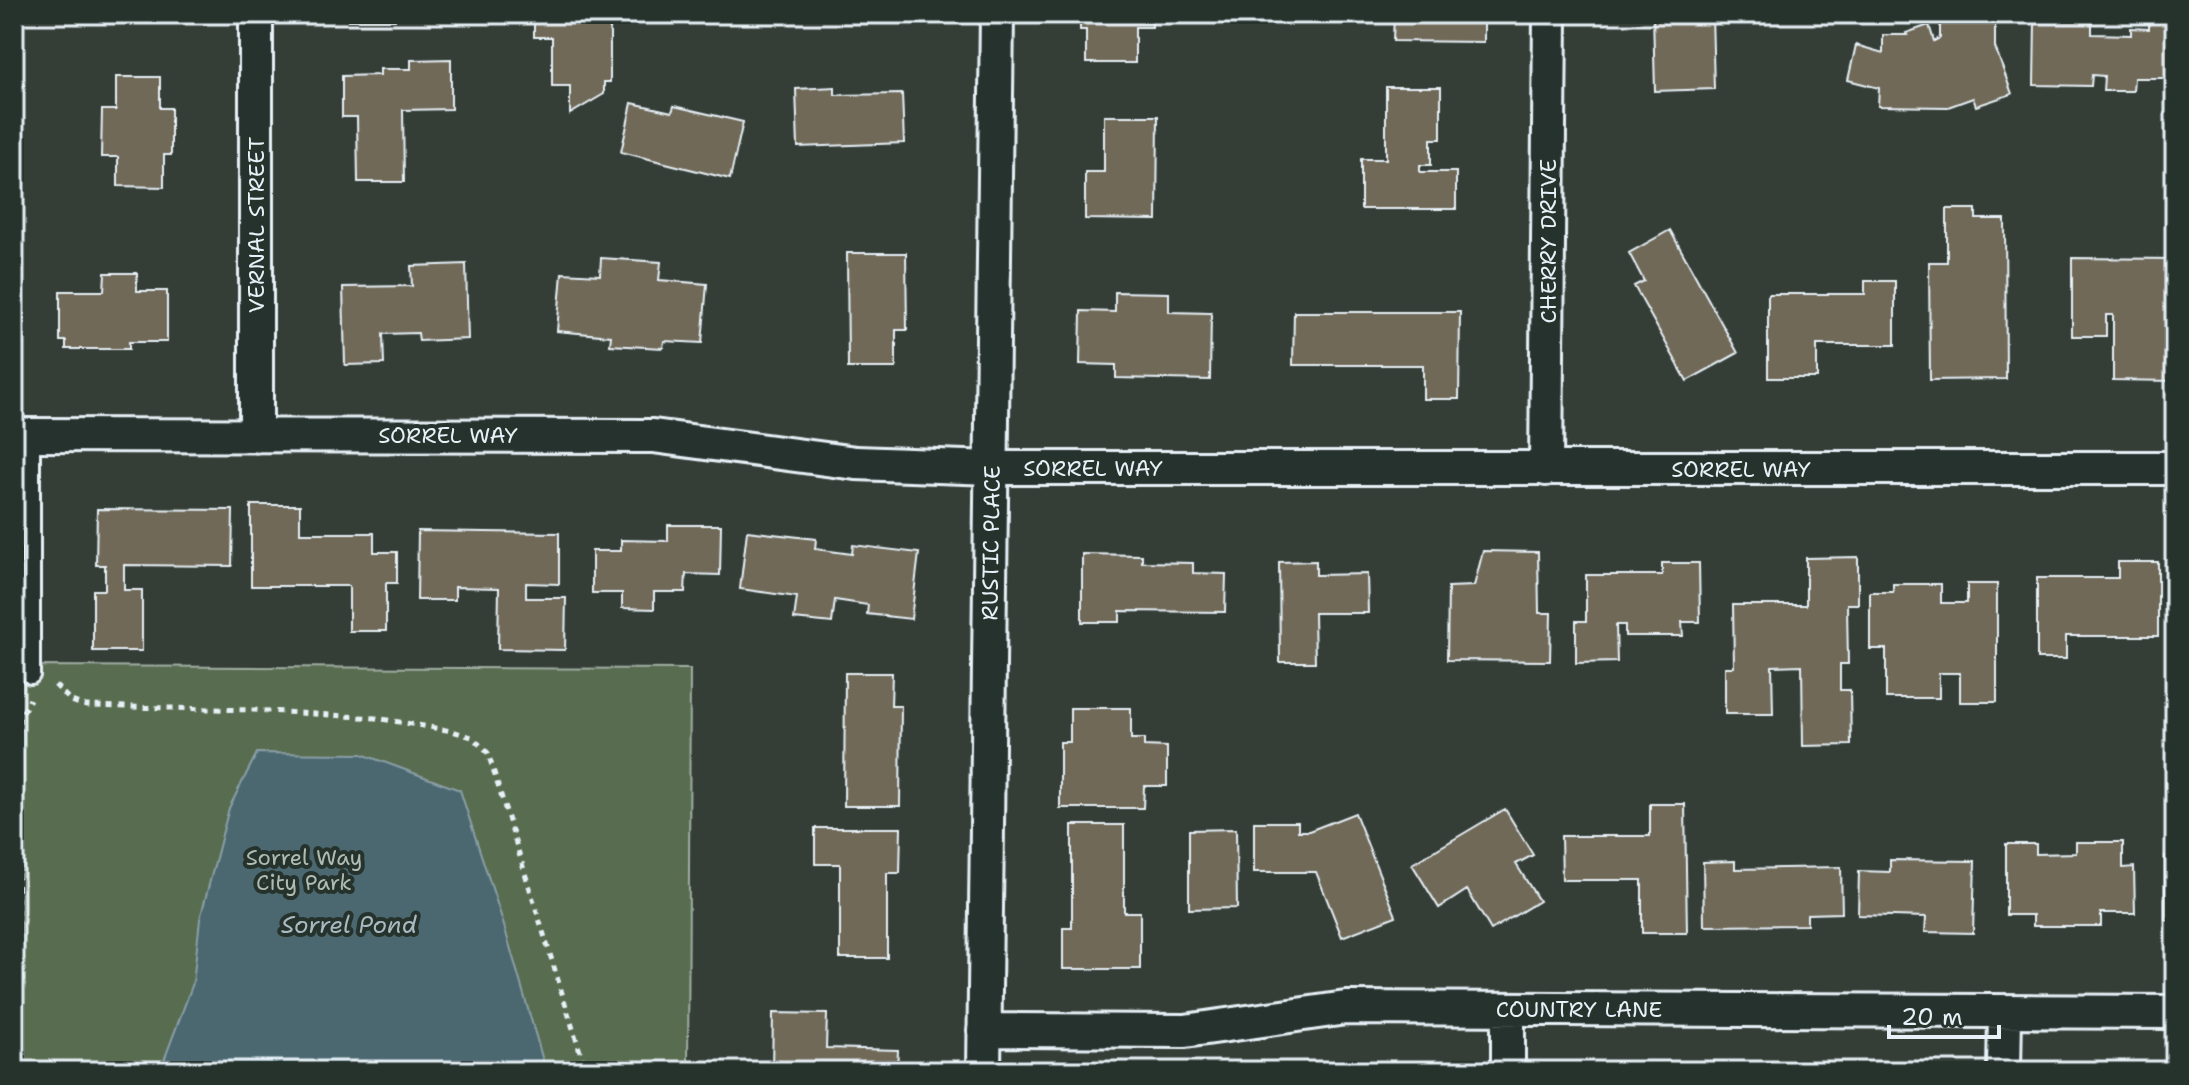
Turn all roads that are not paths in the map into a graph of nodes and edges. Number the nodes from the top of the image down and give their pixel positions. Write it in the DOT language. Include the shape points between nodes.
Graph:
graph roads {
  1 [pos="256,14"];
  2 [pos="997,14"];
  3 [pos="1550,14"];
  4 [pos="23,435"];
  5 [pos="256,436"];
  6 [pos="992,468"];
  7 [pos="2175,468"];
  8 [pos="1546,469"];
  9 [pos="31,675"];
  10 [pos="1508,1009"];
  11 [pos="2005,1012"];
  12 [pos="2175,1012"];
  13 [pos="984,1030"];
  14 [pos="984,1071"];
  15 [pos="1508,1071"];
  16 [pos="2004,1071"];
  1 -- 5 [label="street, VERNAL STREET"];
  2 -- 6 [label="street, RUSTIC PLACE"];
  3 -- 8 [label="street, CHERRY DRIVE"];
  4 -- 5 [label="street, SORREL WAY"];
  4 -- 9 [label="lane"];
  5 -- 6 [label="street, SORREL WAY" via="653,436 856,463"];
  6 -- 8 [label="street, SORREL WAY"];
  6 -- 13 [label="street, RUSTIC PLACE"];
  7 -- 8 [label="street, SORREL WAY"];
  10 -- 11 [label="street, COUNTRY LANE"];
  10 -- 13 [label="street, COUNTRY LANE" via="1346,1008 1185,1031"];
  10 -- 15 [label="street"];
  11 -- 12 [label="street, COUNTRY LANE"];
  11 -- 16 [label="street"];
  13 -- 14 [label="street, RUSTIC PLACE"];
}
